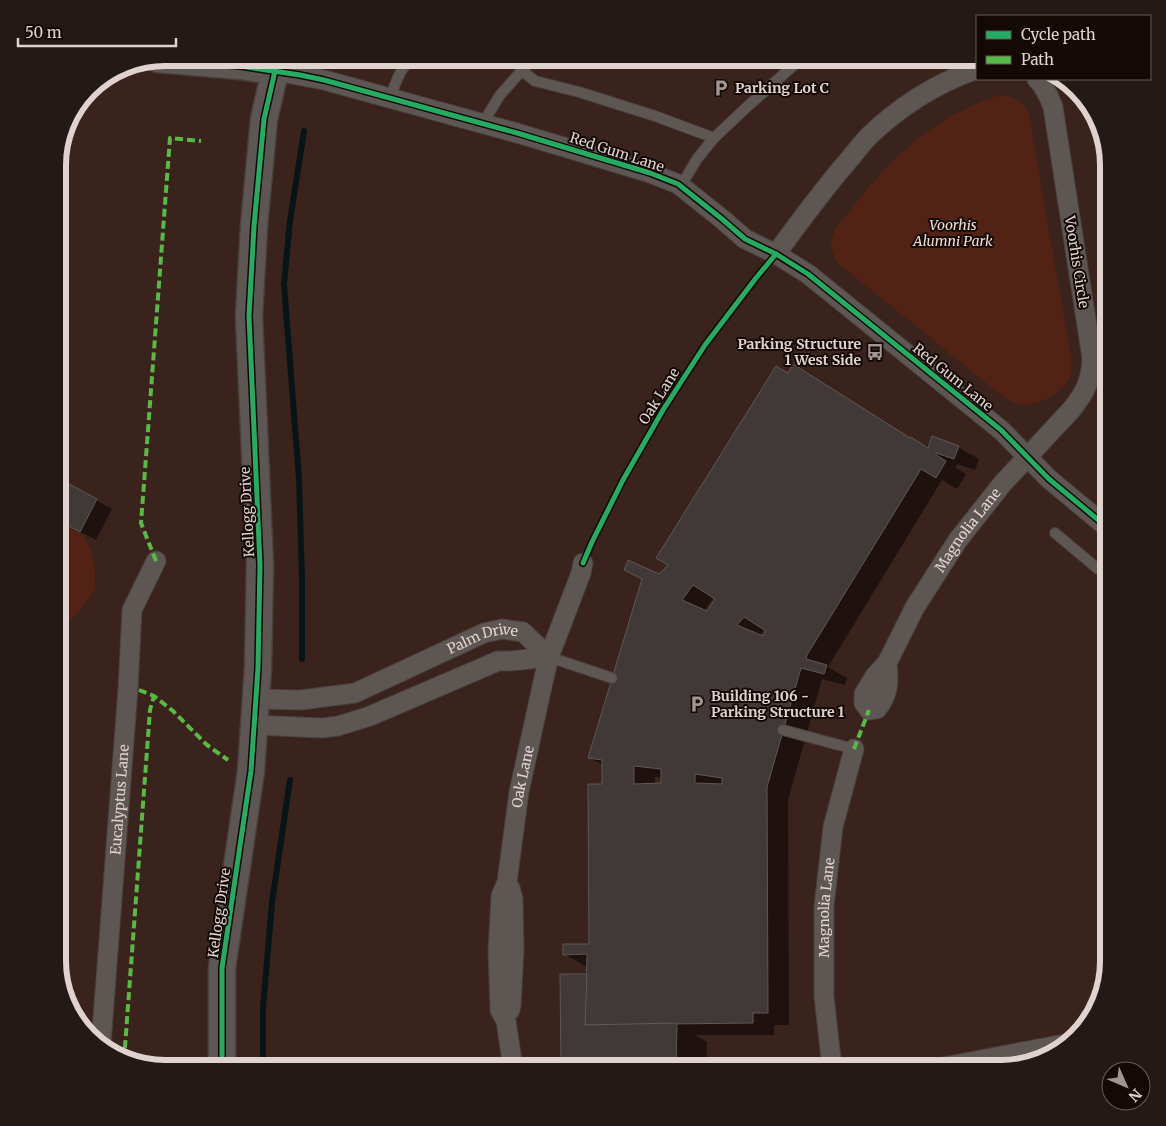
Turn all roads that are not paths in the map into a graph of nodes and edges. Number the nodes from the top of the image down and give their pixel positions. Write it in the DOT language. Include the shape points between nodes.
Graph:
graph roads {
  1 [pos="277,66"];
  2 [pos="283,66"];
  3 [pos="406,66"];
  4 [pos="525,66"];
  5 [pos="793,66"];
  6 [pos="976,69"];
  7 [pos="521,70"];
  8 [pos="1038,80"];
  9 [pos="390,98"];
  10 [pos="482,124"];
  11 [pos="714,138"];
  12 [pos="678,184"];
  13 [pos="776,254"];
  14 [pos="1027,457"];
  15 [pos="1100,521"];
  16 [pos="1055,533"];
  17 [pos="156,561"];
  18 [pos="583,563"];
  19 [pos="1098,569"];
  20 [pos="549,657"];
  21 [pos="887,663"];
  22 [pos="612,678"];
  23 [pos="256,699"];
  24 [pos="255,725"];
  25 [pos="783,730"];
  26 [pos="854,749"];
  27 [pos="97,1033"];
  28 [pos="1048,1047"];
  29 [pos="222,1060"];
  30 [pos="512,1060"];
  31 [pos="831,1060"];
  32 [pos="980,1060"];
  1 -- 23 [label="street, Kellogg Drive" via="264,119 249,316 260,565"];
  2 -- 9 [label="street, Red Gum Lane"];
  3 -- 9 [label="lane"];
  4 -- 7 [label="lane"];
  5 -- 11 [label="lane"];
  6 -- 13 [label="street" via="910,102 868,138"];
  7 -- 10 [label="lane"];
  7 -- 11 [label="lane" via="535,81 655,116"];
  8 -- 14 [label="street, Voorhis Circle" via="1050,96 1053,107 1092,358 1091,373 1081,397"];
  9 -- 10 [label="street, Red Gum Lane"];
  10 -- 12 [label="street, Red Gum Lane" via="624,164"];
  11 -- 12 [label="lane"];
  12 -- 13 [label="street, Red Gum Lane" via="745,239"];
  13 -- 14 [label="street, Red Gum Lane" via="808,274 1000,430"];
  14 -- 15 [label="street, Red Gum Lane"];
  14 -- 21 [label="street, Magnolia Lane" via="958,540 915,607"];
  16 -- 19 [label="lane"];
  17 -- 27 [label="street, Eucalyptus Lane" via="132,610"];
  18 -- 20 [label="street, Oak Lane"];
  20 -- 22 [label="lane"];
  20 -- 23 [label="street, Palm Drive" via="523,632 502,629 484,633 355,693 301,700"];
  20 -- 24 [label="street, Palm Drive" via="498,661 370,716 338,726"];
  20 -- 30 [label="street, Oak Lane" via="519,792 508,882 513,899 514,950 511,1006 506,1021"];
  23 -- 24 [label="street, Kellogg Drive"];
  24 -- 29 [label="street, Kellogg Drive" via="222,968"];
  25 -- 26 [label="lane"];
  26 -- 31 [label="street, Magnolia Lane" via="833,828 824,906 824,996"];
  28 -- 32 [label="street"];
}
